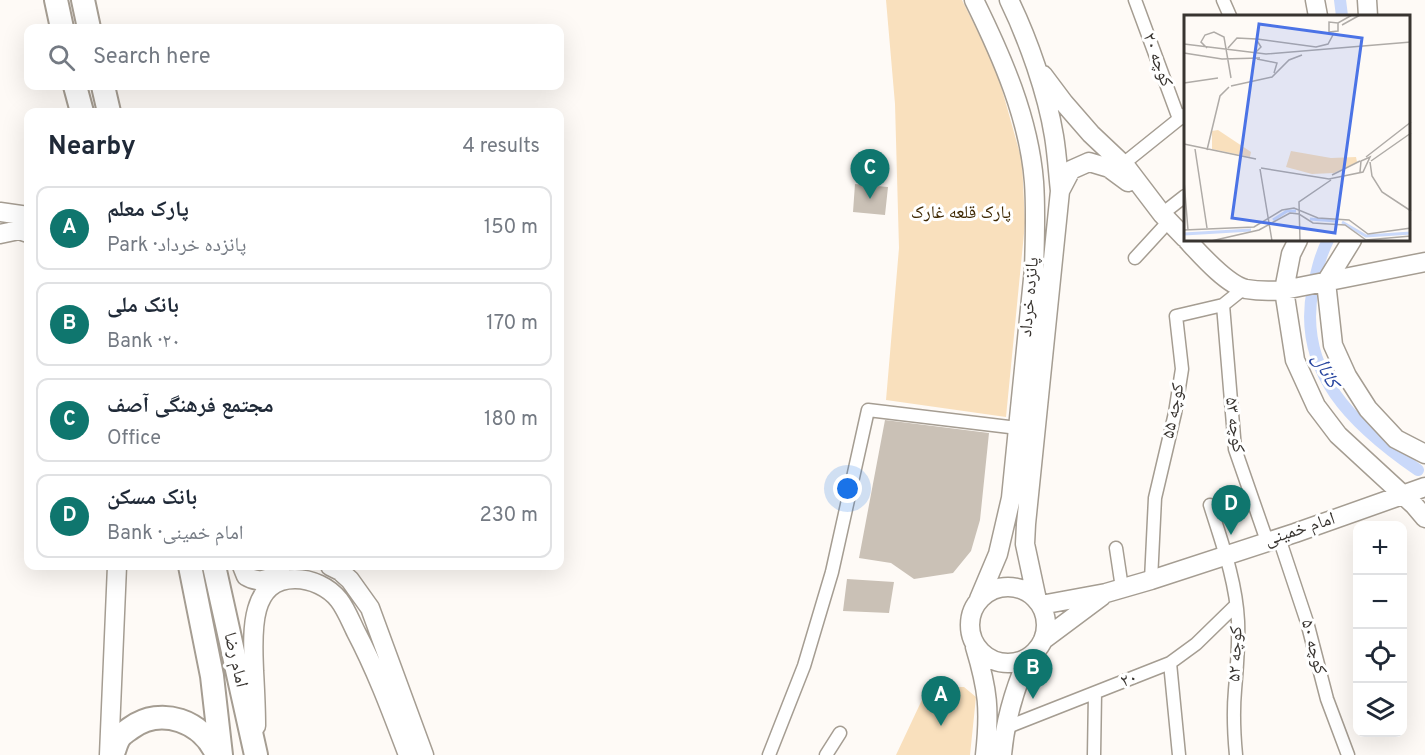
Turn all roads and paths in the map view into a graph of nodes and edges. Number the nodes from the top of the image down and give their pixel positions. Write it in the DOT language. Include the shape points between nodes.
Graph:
graph roads {
  1 [pos="56,0"];
  2 [pos="83,0"];
  3 [pos="974,0"];
  4 [pos="1009,0"];
  5 [pos="1135,0"];
  6 [pos="1223,0"];
  7 [pos="1367,0"];
  8 [pos="1230,15"];
  9 [pos="1368,15"];
  10 [pos="61,24"];
  11 [pos="88,24"];
  12 [pos="1032,59"];
  13 [pos="76,90"];
  14 [pos="104,90"];
  15 [pos="81,108"];
  16 [pos="108,108"];
  17 [pos="1183,117"];
  18 [pos="1123,164"];
  19 [pos="1060,191"];
  20 [pos="1184,197"];
  21 [pos="1148,198"];
  22 [pos="0,212"];
  23 [pos="24,215"];
  24 [pos="1165,217"];
  25 [pos="24,232"];
  26 [pos="0,234"];
  27 [pos="1184,237"];
  28 [pos="1189,242"];
  29 [pos="1297,242"];
  30 [pos="1351,242"];
  31 [pos="1135,258"];
  32 [pos="1425,262"];
  33 [pos="1326,282"];
  34 [pos="1243,289"];
  35 [pos="1289,289"];
  36 [pos="1223,305"];
  37 [pos="1018,428"];
  38 [pos="1425,454"];
  39 [pos="1414,491"];
  40 [pos="1210,505"];
  41 [pos="1425,518"];
  42 [pos="1273,540"];
  43 [pos="1116,548"];
  44 [pos="1226,554"];
  45 [pos="117,570"];
  46 [pos="191,570"];
  47 [pos="215,570"];
  48 [pos="244,570"];
  49 [pos="301,570"];
  50 [pos="301,570"];
  51 [pos="338,570"];
  52 [pos="1151,579"];
  53 [pos="1114,590"];
  54 [pos="979,599"];
  55 [pos="1039,602"];
  56 [pos="1236,604"];
  57 [pos="1043,640"];
  58 [pos="975,645"];
  59 [pos="1028,658"];
  60 [pos="1170,663"];
  61 [pos="374,666"];
  62 [pos="1095,693"];
  63 [pos="1005,728"];
  64 [pos="840,733"];
  65 [pos="111,755"];
  66 [pos="219,755"];
  67 [pos="257,755"];
  68 [pos="408,755"];
  69 [pos="424,755"];
  70 [pos="769,755"];
  71 [pos="826,755"];
  72 [pos="985,755"];
  73 [pos="1002,755"];
  74 [pos="1094,755"];
  75 [pos="1179,755"];
  76 [pos="1236,755"];
  77 [pos="1348,755"];
  1 -- 10 [label="highway"];
  2 -- 11 [label="highway"];
  3 -- 37 [label="main road, پانزده خرداد" via="1010,79 1027,137 1034,180 1034,269"];
  4 -- 12 [label="main road, پانزده خرداد"];
  5 -- 17 [label="street, کوچه ۲۰"];
  6 -- 8 [label="street"];
  7 -- 9 [label="main road"];
  12 -- 18 [label="main road" via="1064,103"];
  12 -- 19 [label="main road, پانزده خرداد" via="1046,99"];
  13 -- 15 [label="highway"];
  14 -- 16 [label="highway"];
  17 -- 18 [label="street"];
  18 -- 21 [label="main road"];
  19 -- 21 [label="main road" via="1071,170 1089,162 1109,168"];
  19 -- 55 [label="main road, پانزده خرداد" via="1026,534"];
  20 -- 24 [label="street"];
  21 -- 24 [label="main road"];
  22 -- 23 [label="main road"];
  24 -- 27 [label="main road"];
  24 -- 31 [label="street"];
  25 -- 26 [label="main road"];
  28 -- 34 [label="main road" via="1221,274"];
  29 -- 35 [label="main road" via="1291,254"];
  30 -- 33 [label="main road"];
  32 -- 33 [label="main road"];
  33 -- 35 [label="main road"];
  33 -- 38 [label="main road" via="1333,345 1347,376 1368,409 1396,439"];
  34 -- 35 [label="main road"];
  34 -- 36 [label="street, کوچه ۵۵"];
  35 -- 39 [label="main road" via="1295,360 1316,406 1338,435"];
  36 -- 42 [label="street, کوچه ۵۳" via="1235,449"];
  36 -- 52 [label="street, کوچه ۵۵" via="1176,316 1182,369 1155,498"];
  37 -- 54 [label="main road, پانزده خرداد" via="1011,498 998,554"];
  37 -- 70 [label="street" via="868,410 832,572 804,666"];
  39 -- 41 [label="main road"];
  39 -- 42 [label="main road, امام خمینی"];
  40 -- 44 [label="street, کوچه ۵۲"];
  42 -- 44 [label="main road, امام خمینی"];
  42 -- 77 [label="street, کوچه ۵۰" via="1307,622 1327,699"];
  43 -- 53 [label="street"];
  44 -- 52 [label="main road, امام خمینی"];
  44 -- 56 [label="street, کوچه ۵۲"];
  45 -- 65 [label="main road"];
  46 -- 66 [label="highway, امام رضا" via="212,676"];
  47 -- 67 [label="highway, امام رضا"];
  48 -- 49 [label="main road" via="254,581"];
  50 -- 61 [label="main road" via="327,575 351,596"];
  51 -- 69 [label="main road" via="370,608"];
  52 -- 53 [label="main road, امام خمینی"];
  53 -- 55 [label="main road, امام خمینی"];
  53 -- 57 [label="main road, امام خمینی"];
  54 -- 55 [label="main road" via="987,592 1008,586 1029,592"];
  54 -- 58 [label="main road" via="969,621"];
  55 -- 57 [label="main road" via="1046,622"];
  56 -- 60 [label="street, ۲۰" via="1196,644"];
  56 -- 76 [label="street, کوچه ۵۲"];
  57 -- 59 [label="main road"];
  58 -- 59 [label="main road" via="982,654 998,662 1016,663"];
  58 -- 72 [label="main road" via="988,701"];
  59 -- 63 [label="main road" via="1014,689"];
  60 -- 62 [label="street, ۲۰"];
  60 -- 75 [label="street"];
  61 -- 67 [label="main road" via="339,600 326,588 289,579 267,590 253,624"];
  61 -- 68 [label="main road"];
  62 -- 63 [label="street, ۲۰"];
  62 -- 74 [label="street"];
  63 -- 73 [label="main road"];
  64 -- 71 [label="street"];
  65 -- 66 [label="highway" via="120,736 141,720 164,717 201,730"];
}
